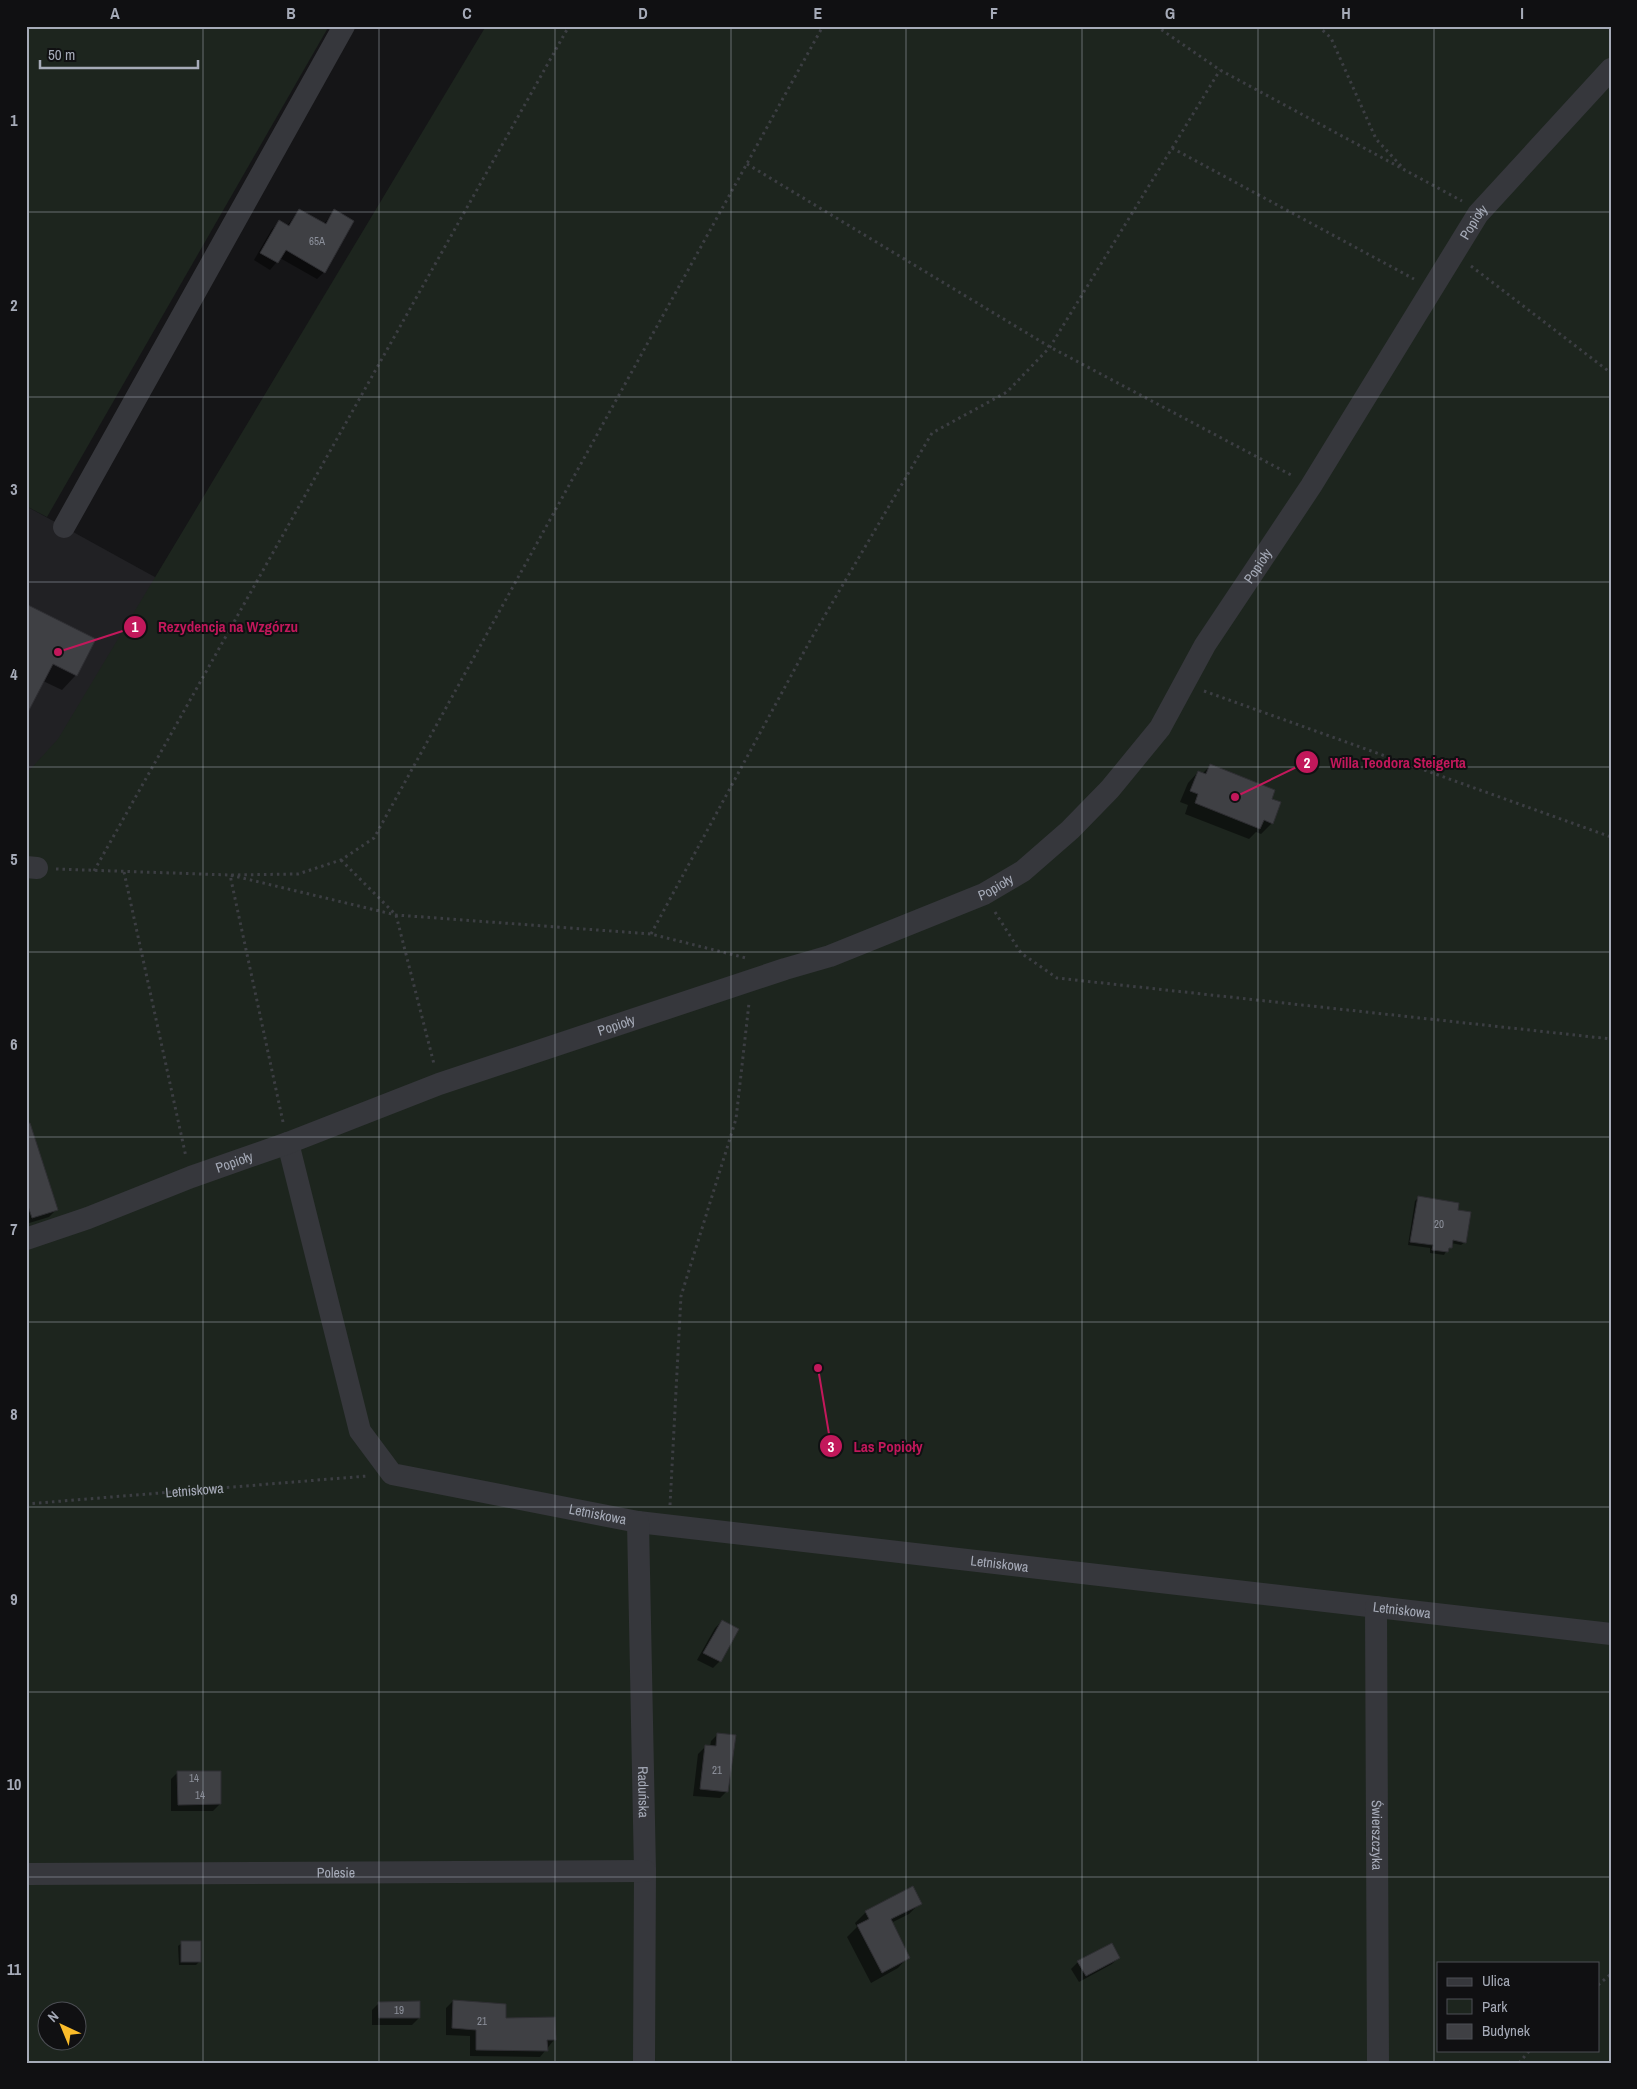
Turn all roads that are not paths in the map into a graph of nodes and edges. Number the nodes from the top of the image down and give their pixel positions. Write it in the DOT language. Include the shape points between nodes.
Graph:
graph roads {
  1 [pos="344,26"];
  2 [pos="1611,69"];
  3 [pos="64,528"];
  4 [pos="288,1143"];
  5 [pos="26,1239"];
  6 [pos="638,1522"];
  7 [pos="1376,1607"];
  8 [pos="1611,1634"];
  9 [pos="645,1871"];
  10 [pos="26,1874"];
  11 [pos="644,2063"];
  12 [pos="1378,2063"];
  1 -- 3 [label="street"];
  2 -- 4 [label="street, Popioły" via="1478,214 1311,486 1210,637 1151,741 1092,809 1023,871 984,894 830,956 749,969"];
  4 -- 5 [label="street, Popioły"];
  4 -- 6 [label="street, Letniskowa" via="360,1430 392,1474"];
  6 -- 7 [label="street, Letniskowa"];
  6 -- 9 [label="street, Raduńska"];
  7 -- 8 [label="street, Letniskowa"];
  7 -- 12 [label="street, Świerszczyka"];
  9 -- 10 [label="street, Polesie"];
  9 -- 11 [label="street, Raduńska"];
}
